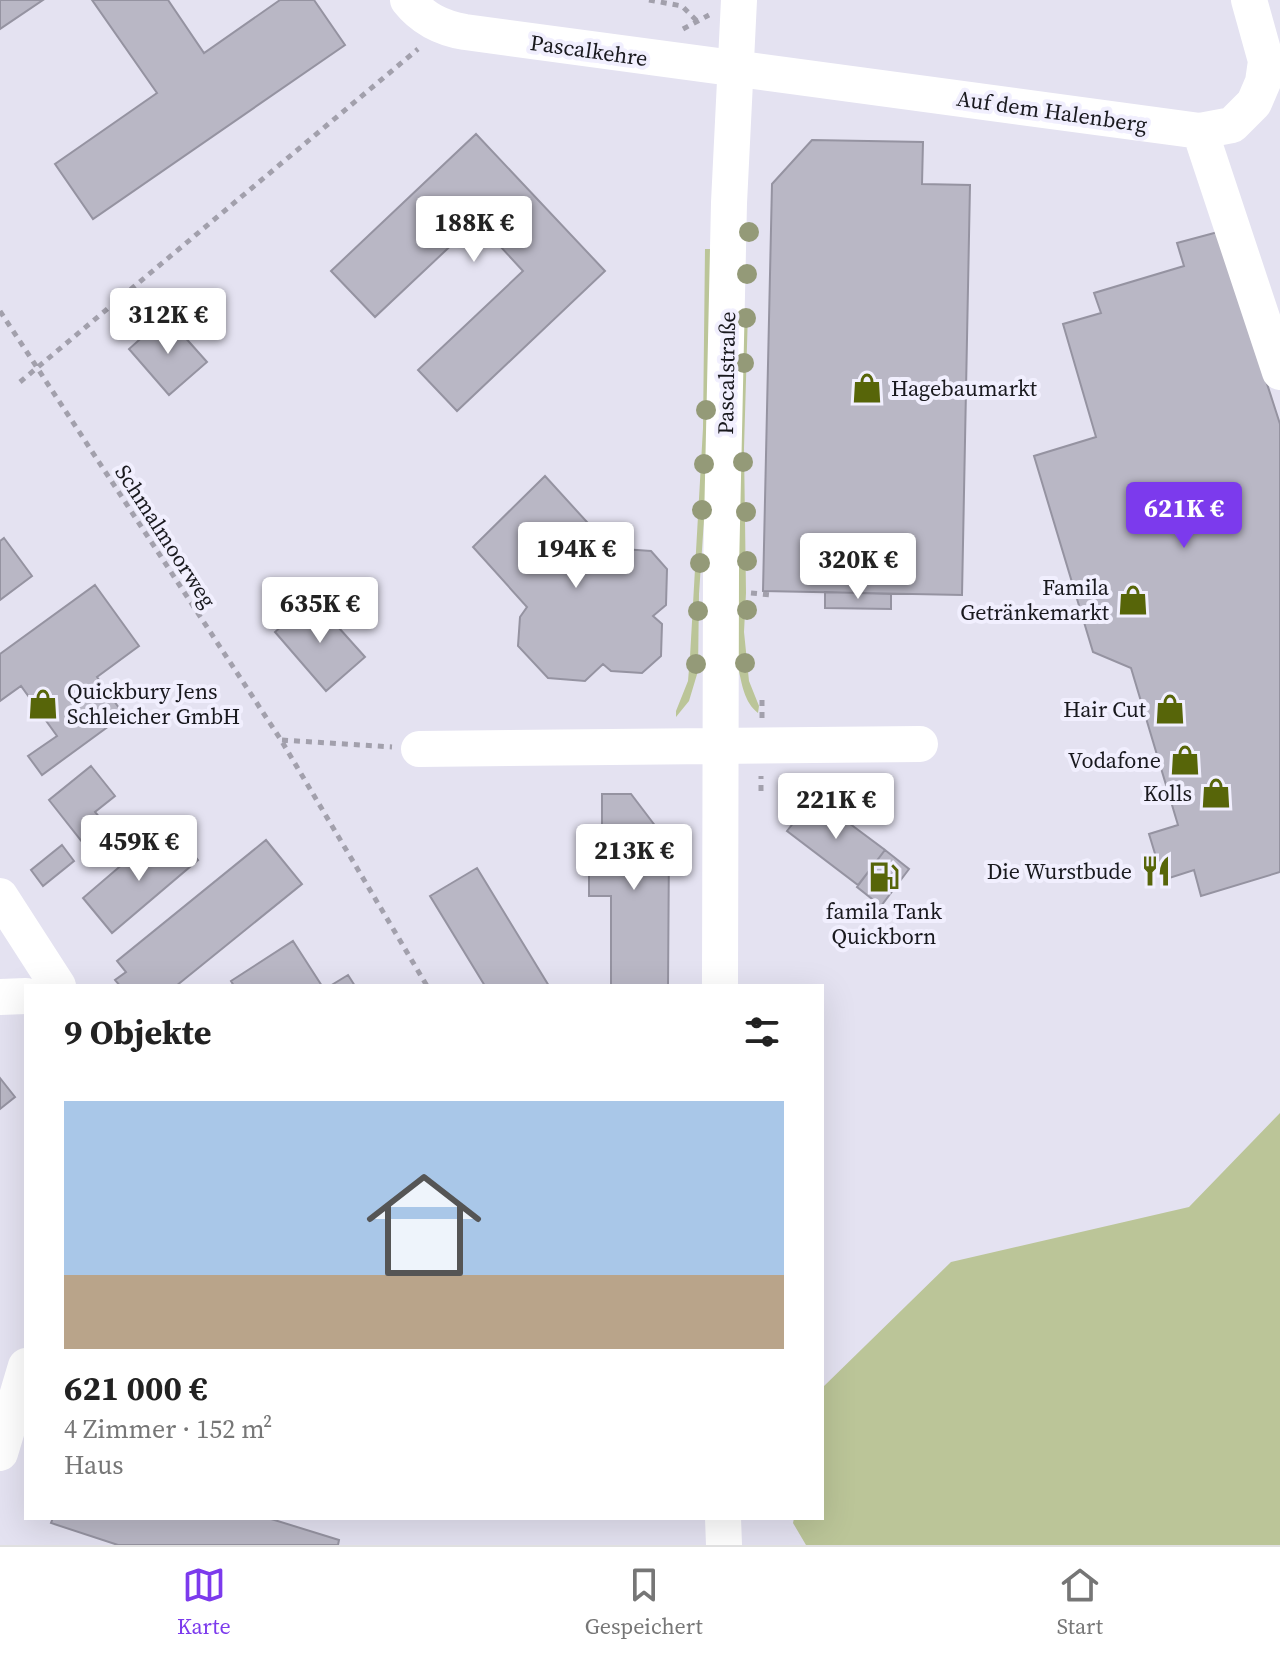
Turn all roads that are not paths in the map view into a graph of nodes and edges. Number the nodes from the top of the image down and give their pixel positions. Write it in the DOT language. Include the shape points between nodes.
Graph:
graph roads {
  1 [pos="408,0"];
  2 [pos="739,0"];
  3 [pos="1249,0"];
  4 [pos="734,70"];
  5 [pos="1200,131"];
  6 [pos="1280,372"];
  7 [pos="920,744"];
  8 [pos="721,746"];
  9 [pos="419,749"];
  10 [pos="0,896"];
  11 [pos="57,984"];
  12 [pos="720,984"];
  13 [pos="24,996"];
  14 [pos="0,997"];
  15 [pos="24,1373"];
  16 [pos="0,1453"];
  17 [pos="723,1520"];
  18 [pos="724,1545"];
  1 -- 4 [label="street, Pascalkehre" via="444,28"];
  2 -- 4 [label="street, Pascalstraße"];
  3 -- 5 [label="street, Auf dem Halenberg" via="1266,61 1263,82 1254,103 1232,125"];
  4 -- 5 [label="street, Auf dem Halenberg"];
  4 -- 8 [label="street, Pascalstraße"];
  5 -- 6 [label="street"];
  7 -- 8 [label="street"];
  8 -- 9 [label="street"];
  8 -- 12 [label="street, Pascalstraße"];
  10 -- 11 [label="street"];
  13 -- 14 [label="street"];
  15 -- 16 [label="street"];
  17 -- 18 [label="street"];
}
